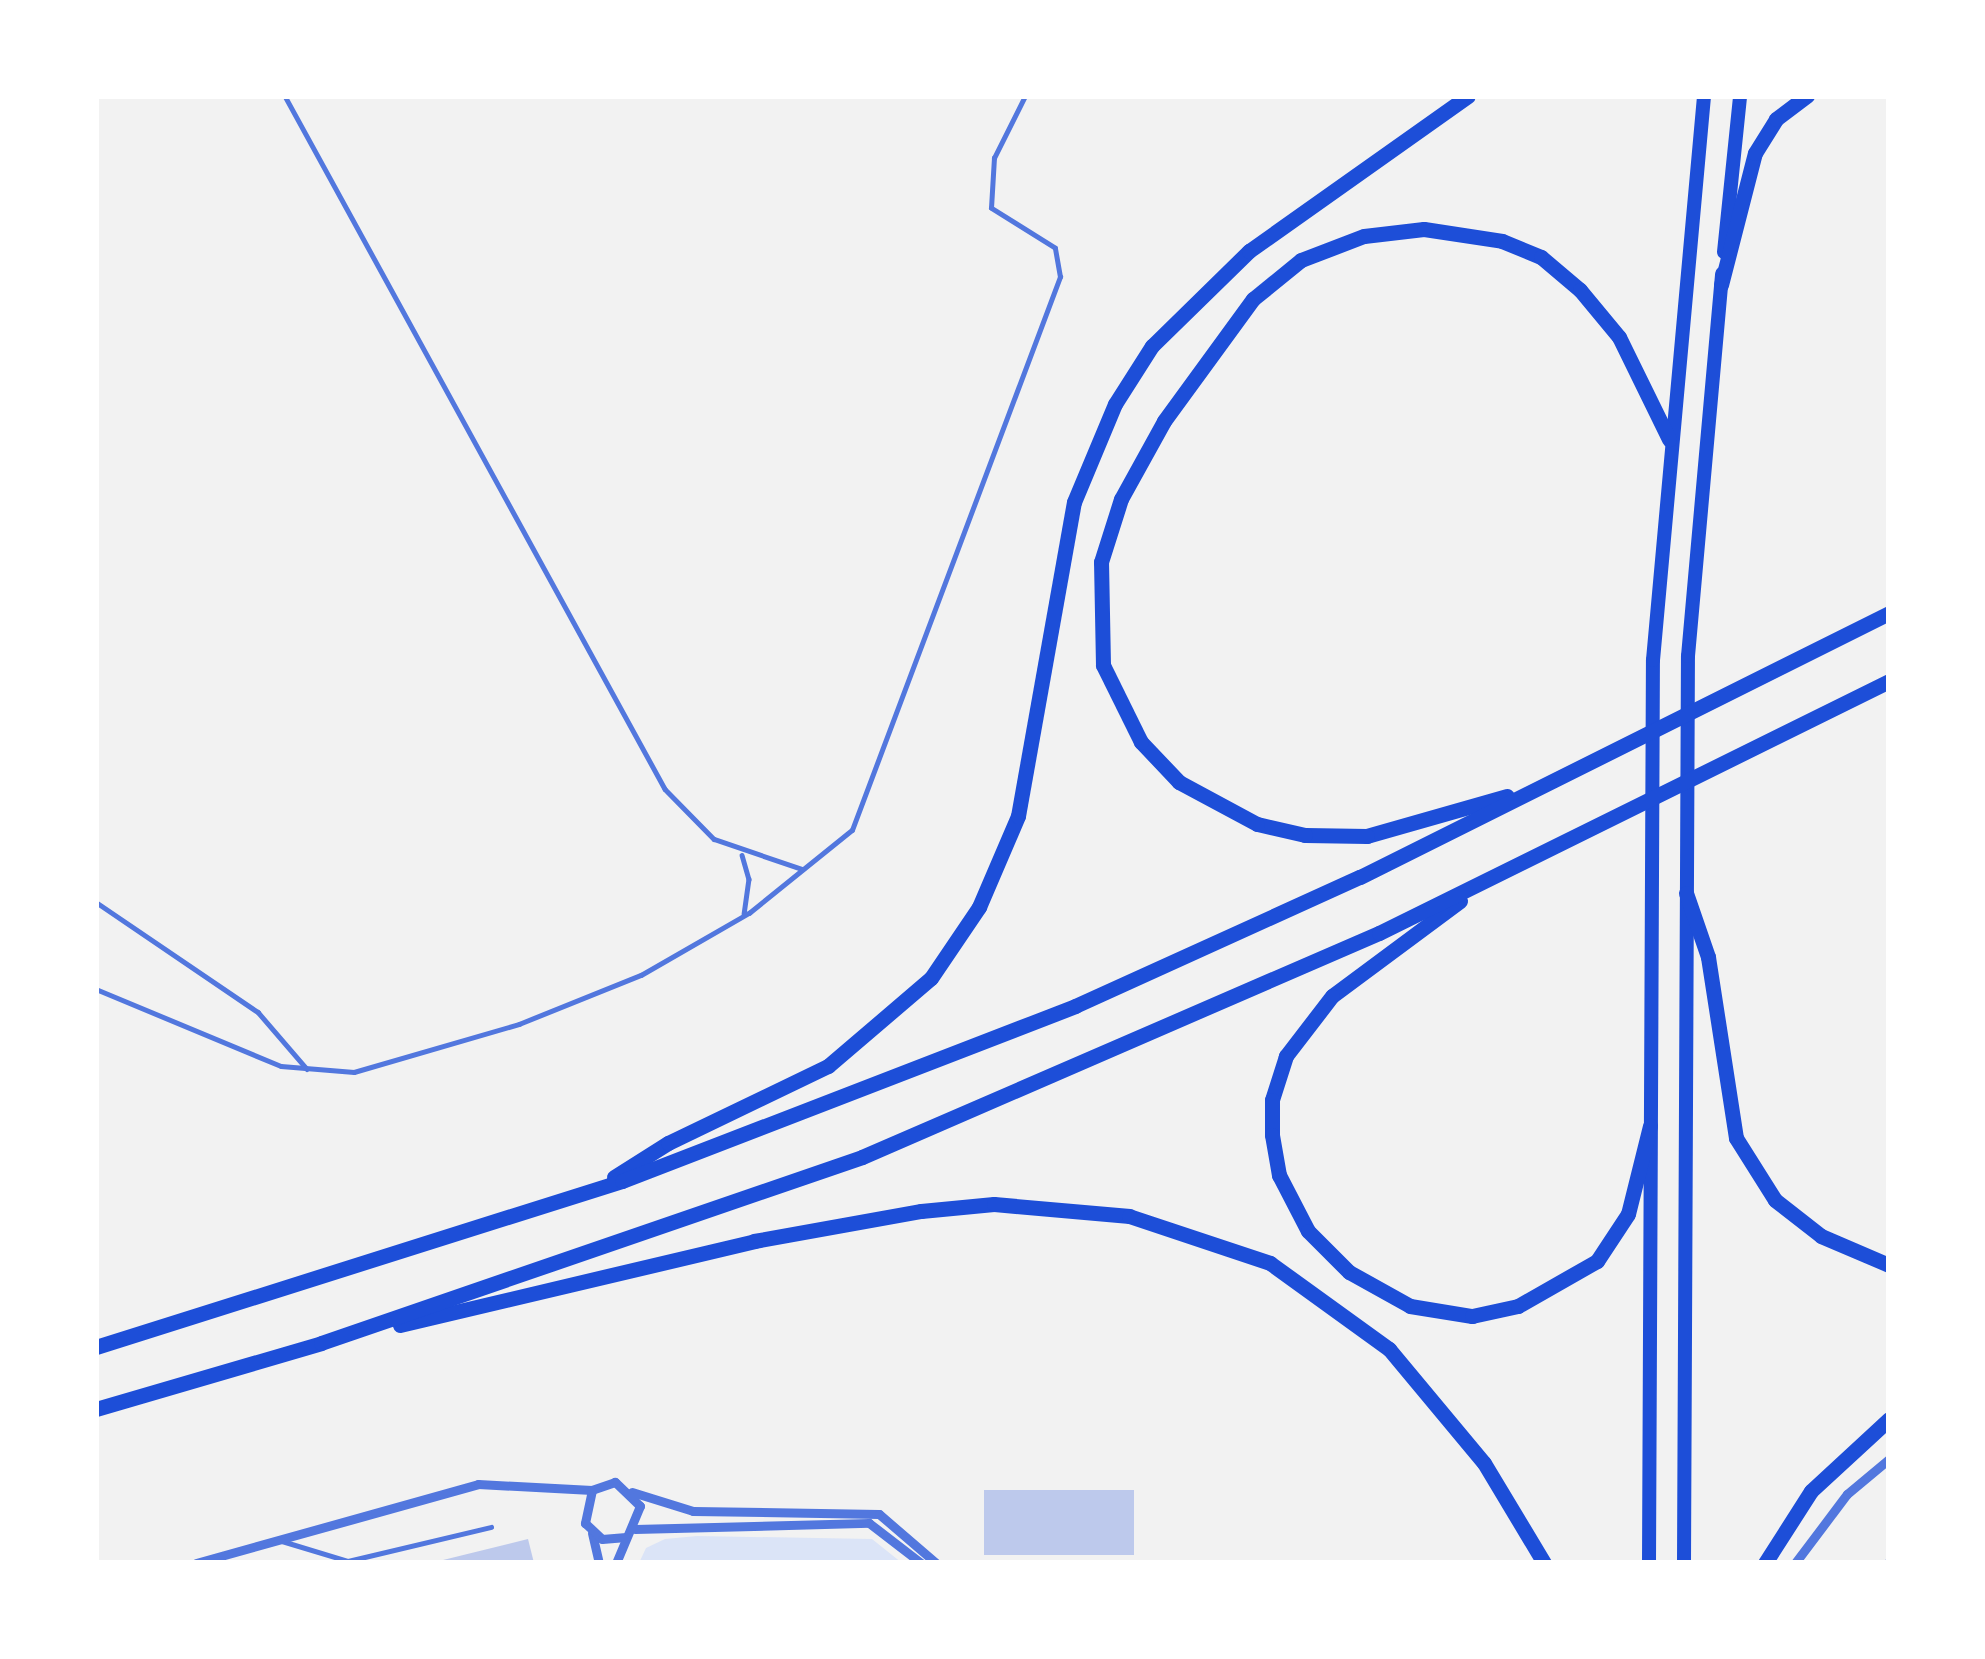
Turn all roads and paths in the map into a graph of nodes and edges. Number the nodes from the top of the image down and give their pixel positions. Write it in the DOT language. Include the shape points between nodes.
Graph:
graph roads {
  1 [pos="285,96"];
  2 [pos="1025,96"];
  3 [pos="1468,96"];
  4 [pos="1704,96"];
  5 [pos="1740,96"];
  6 [pos="1808,96"];
  7 [pos="1721,285"];
  8 [pos="1669,439"];
  9 [pos="1889,613"];
  10 [pos="1889,684"];
  11 [pos="1561,778"];
  12 [pos="742,855"];
  13 [pos="805,869"];
  14 [pos="1499,874"];
  15 [pos="1686,893"];
  16 [pos="97,904"];
  17 [pos="743,917"];
  18 [pos="96,989"];
  19 [pos="307,1069"];
  20 [pos="1650,1126"];
  21 [pos="593,1190"];
  22 [pos="1889,1265"];
  23 [pos="321,1343"];
  24 [pos="96,1347"];
  25 [pos="96,1409"];
  26 [pos="1889,1419"];
  27 [pos="1889,1459"];
  28 [pos="592,1490"];
  29 [pos="632,1492"];
  30 [pos="491,1527"];
  31 [pos="592,1533"];
  32 [pos="631,1533"];
  33 [pos="274,1538"];
  34 [pos="196,1563"];
  35 [pos="599,1563"];
  36 [pos="616,1563"];
  37 [pos="921,1563"];
  38 [pos="936,1563"];
  39 [pos="1544,1563"];
  40 [pos="1648,1563"];
  41 [pos="1684,1563"];
  42 [pos="1765,1563"];
  43 [pos="1795,1563"];
  1 -- 12 [label="lane" via="664,789"];
  2 -- 13 [label="lane" via="994,158 992,208 1054,248 1060,278 852,830"];
  3 -- 21 [label="highway" via="1236,263 1152,346 1115,404 1074,502 1018,817 980,907 932,978 829,1066 668,1143"];
  4 -- 8 [label="main road"];
  5 -- 7 [label="main road"];
  6 -- 7 [label="highway" via="1776,119 1755,153"];
  7 -- 15 [label="main road" via="1688,656"];
  8 -- 11 [label="highway" via="1618,337 1541,257 1467,233 1364,236 1301,260 1253,299 1164,421 1108,541 1097,616 1117,703 1141,742 1210,804 1305,835 1367,836"];
  8 -- 20 [label="main road" via="1653,660"];
  9 -- 11 [label="highway"];
  10 -- 14 [label="highway"];
  11 -- 21 [label="highway" via="1075,1006"];
  12 -- 13 [label="lane"];
  12 -- 17 [label="lane" via="749,879"];
  13 -- 17 [label="lane"];
  14 -- 20 [label="highway" via="1332,996 1286,1056 1272,1100 1272,1135 1290,1201 1324,1249 1377,1293 1472,1316 1558,1289 1597,1261 1628,1214"];
  14 -- 23 [label="highway" via="862,1157"];
  15 -- 22 [label="highway" via="1708,957 1736,1138 1774,1200 1821,1236"];
  15 -- 41 [label="main road"];
  16 -- 19 [label="lane" via="259,1012"];
  17 -- 19 [label="lane" via="641,975 519,1024 354,1072"];
  18 -- 19 [label="lane" via="281,1066"];
  20 -- 40 [label="main road"];
  21 -- 24 [label="highway"];
  23 -- 25 [label="highway"];
  23 -- 39 [label="highway" via="754,1241 921,1211 994,1204 1130,1216 1270,1264 1389,1349 1484,1462"];
  26 -- 42 [label="highway" via="1810,1491"];
  27 -- 43 [label="street" via="1847,1494"];
  28 -- 29 [label="street" via="615,1483"];
  28 -- 31 [label="street" via="583,1511"];
  28 -- 33 [label="street" via="478,1484"];
  29 -- 32 [label="street" via="640,1506"];
  29 -- 38 [label="street" via="694,1511 879,1514"];
  30 -- 33 [label="lane" via="348,1561"];
  31 -- 32 [label="street"];
  31 -- 35 [label="street"];
  32 -- 36 [label="street"];
  32 -- 37 [label="street" via="868,1523"];
  33 -- 34 [label="street"];
}
